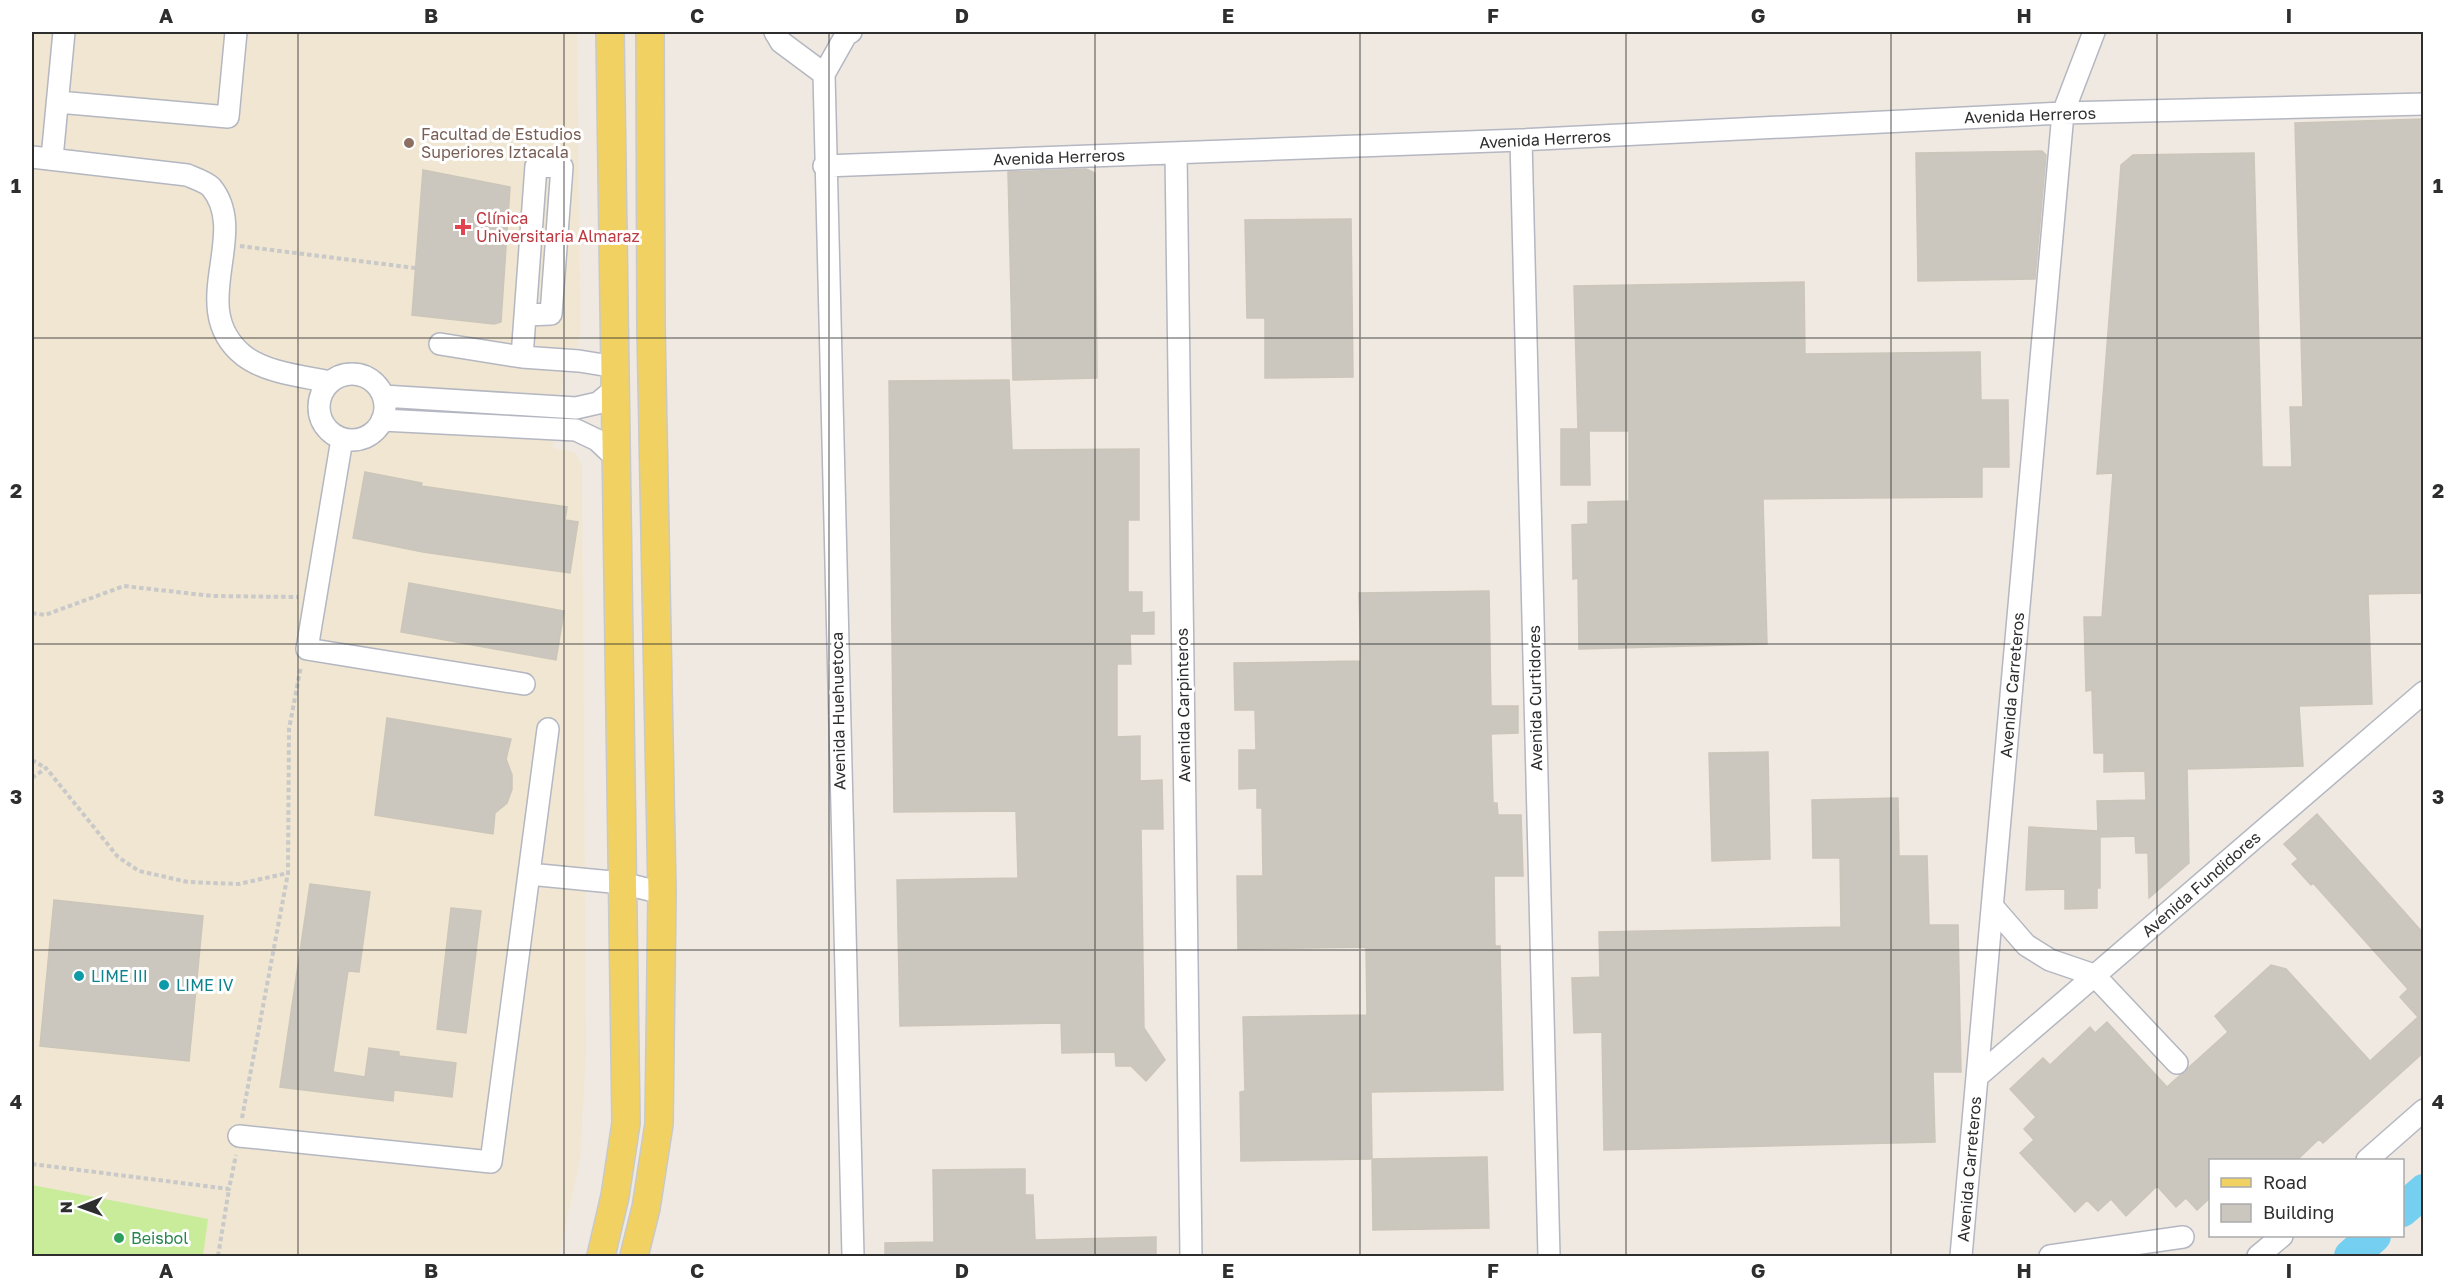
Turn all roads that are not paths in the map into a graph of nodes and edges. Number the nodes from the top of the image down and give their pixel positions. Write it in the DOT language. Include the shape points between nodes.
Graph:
graph roads {
  1 [pos="64,32"];
  2 [pos="236,32"];
  3 [pos="609,32"];
  4 [pos="650,32"];
  5 [pos="775,32"];
  6 [pos="850,32"];
  7 [pos="2094,32"];
  8 [pos="824,74"];
  9 [pos="58,102"];
  10 [pos="2424,104"];
  11 [pos="2063,113"];
  12 [pos="1521,140"];
  13 [pos="1176,153"];
  14 [pos="42,158"];
  15 [pos="824,166"];
  16 [pos="525,315"];
  17 [pos="651,327"];
  18 [pos="615,328"];
  19 [pos="440,344"];
  20 [pos="522,357"];
  21 [pos="616,377"];
  22 [pos="330,382"];
  23 [pos="383,396"];
  24 [pos="542,406"];
  25 [pos="382,420"];
  26 [pos="542,428"];
  27 [pos="342,439"];
  28 [pos="616,458"];
  29 [pos="524,684"];
  30 [pos="2424,692"];
  31 [pos="548,729"];
  32 [pos="529,874"];
  33 [pos="622,883"];
  34 [pos="662,893"];
  35 [pos="1993,907"];
  36 [pos="2094,975"];
  37 [pos="2177,1063"];
  38 [pos="1978,1076"];
  39 [pos="2424,1110"];
  40 [pos="239,1136"];
  41 [pos="2369,1159"];
  42 [pos="2183,1237"];
  43 [pos="2281,1237"];
  44 [pos="601,1257"];
  45 [pos="634,1257"];
  46 [pos="853,1257"];
  47 [pos="1191,1257"];
  48 [pos="1549,1257"];
  49 [pos="1961,1257"];
  50 [pos="2050,1257"];
  51 [pos="2258,1257"];
  1 -- 9 [label="street"];
  2 -- 9 [label="street" via="228,117"];
  3 -- 18 [label="main road"];
  4 -- 17 [label="main road"];
  5 -- 8 [label="street" via="781,42"];
  6 -- 8 [label="street"];
  7 -- 11 [label="street"];
  8 -- 15 [label="street"];
  9 -- 14 [label="street"];
  10 -- 11 [label="street, Avenida Herreros"];
  11 -- 12 [label="street, Avenida Herreros"];
  11 -- 35 [label="street, Avenida Carreteros"];
  12 -- 13 [label="street, Avenida Herreros"];
  12 -- 48 [label="street, Avenida Curtidores"];
  13 -- 15 [label="street, Avenida Herreros"];
  13 -- 47 [label="street, Avenida Carpinteros"];
  14 -- 22 [label="street" via="187,175 210,186 224,210 216,307 223,332 244,355 272,369"];
  15 -- 46 [label="street, Avenida Huehuetoca"];
  16 -- 16 [label="street" via="536,166 562,167 551,314"];
  16 -- 20 [label="street"];
  17 -- 18 [label="main road"];
  17 -- 34 [label="main road"];
  18 -- 21 [label="main road"];
  19 -- 20 [label="street"];
  20 -- 21 [label="street" via="579,361"];
  21 -- 24 [label="street" via="598,403 587,407"];
  21 -- 28 [label="main road"];
  22 -- 23 [label="street" via="341,375 360,375 376,385"];
  22 -- 27 [label="street" via="322,391 319,414 332,434"];
  23 -- 24 [label="street"];
  23 -- 25 [label="street"];
  24 -- 26 [label="street"];
  25 -- 26 [label="street"];
  25 -- 27 [label="street" via="366,437"];
  26 -- 28 [label="street" via="587,434"];
  27 -- 29 [label="street" via="307,649"];
  28 -- 33 [label="main road"];
  30 -- 36 [label="street, Avenida Fundidores"];
  31 -- 32 [label="street"];
  32 -- 33 [label="street"];
  32 -- 40 [label="street" via="491,1162"];
  33 -- 34 [label="street"];
  33 -- 44 [label="main road" via="626,1123"];
  34 -- 45 [label="main road" via="659,1124"];
  35 -- 36 [label="street" via="2026,945 2050,960"];
  35 -- 38 [label="street, Avenida Carreteros"];
  36 -- 37 [label="street"];
  36 -- 38 [label="street, Avenida Fundidores"];
  38 -- 49 [label="street, Avenida Carreteros"];
  39 -- 41 [label="street"];
  42 -- 50 [label="street"];
  43 -- 51 [label="street"];
}
